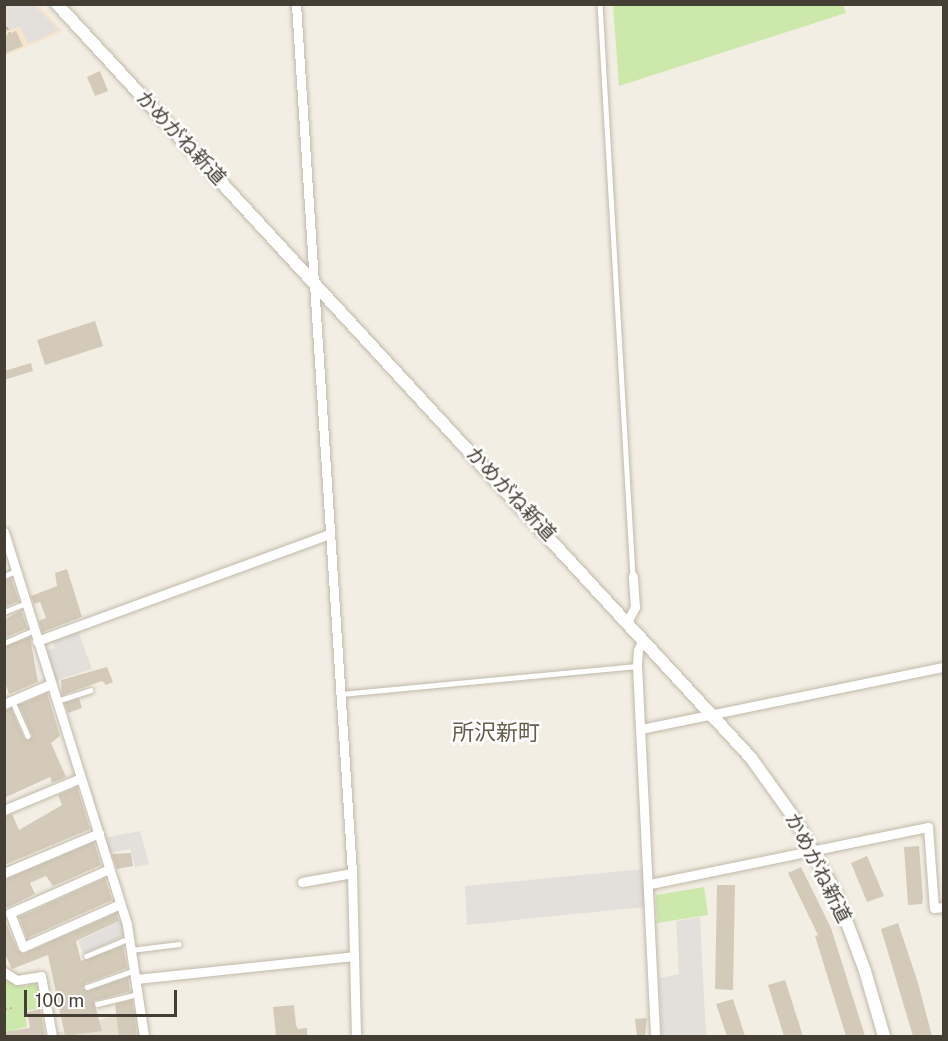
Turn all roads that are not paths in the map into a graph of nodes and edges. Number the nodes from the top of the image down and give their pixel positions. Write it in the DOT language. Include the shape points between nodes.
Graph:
graph roads {
  1 [pos="57,4"];
  2 [pos="296,4"];
  3 [pos="600,4"];
  4 [pos="315,283"];
  5 [pos="4,532"];
  6 [pos="330,534"];
  7 [pos="16,571"];
  8 [pos="4,576"];
  9 [pos="633,576"];
  10 [pos="26,603"];
  11 [pos="4,612"];
  12 [pos="627,622"];
  13 [pos="34,630"];
  14 [pos="643,639"];
  15 [pos="37,641"];
  16 [pos="4,643"];
  17 [pos="637,666"];
  18 [pos="944,667"];
  19 [pos="51,684"];
  20 [pos="90,690"];
  21 [pos="341,694"];
  22 [pos="57,701"];
  23 [pos="8,702"];
  24 [pos="714,715"];
  25 [pos="641,729"];
  26 [pos="28,736"];
  27 [pos="81,778"];
  28 [pos="4,810"];
  29 [pos="99,833"];
  30 [pos="813,850"];
  31 [pos="109,868"];
  32 [pos="4,873"];
  33 [pos="352,873"];
  34 [pos="302,882"];
  35 [pos="650,884"];
  36 [pos="120,904"];
  37 [pos="944,907"];
  38 [pos="130,938"];
  39 [pos="178,944"];
  40 [pos="131,950"];
  41 [pos="86,956"];
  42 [pos="354,956"];
  43 [pos="4,972"];
  44 [pos="135,975"];
  45 [pos="87,987"];
  46 [pos="138,994"];
  47 [pos="97,1004"];
  48 [pos="52,1036"];
  49 [pos="144,1036"];
  50 [pos="356,1036"];
  51 [pos="655,1036"];
  52 [pos="884,1036"];
  1 -- 4 [label="street, かめがね新道"];
  2 -- 4 [label="street"];
  3 -- 9 [label="lane"];
  4 -- 6 [label="street"];
  4 -- 12 [label="street, かめがね新道"];
  5 -- 7 [label="street"];
  6 -- 15 [label="street"];
  6 -- 21 [label="street"];
  7 -- 8 [label="lane"];
  7 -- 10 [label="street"];
  9 -- 12 [label="street" via="635,607"];
  10 -- 11 [label="lane"];
  10 -- 13 [label="street"];
  12 -- 14 [label="street, かめがね新道"];
  13 -- 15 [label="street"];
  13 -- 16 [label="lane"];
  14 -- 17 [label="street"];
  14 -- 24 [label="street, かめがね新道"];
  15 -- 19 [label="street"];
  17 -- 21 [label="lane"];
  17 -- 25 [label="street"];
  18 -- 24 [label="street"];
  19 -- 22 [label="street"];
  19 -- 23 [label="street"];
  20 -- 22 [label="lane"];
  21 -- 33 [label="street"];
  22 -- 27 [label="street"];
  23 -- 26 [label="lane"];
  24 -- 25 [label="street"];
  24 -- 30 [label="street, かめがね新道" via="765,776"];
  25 -- 35 [label="street"];
  27 -- 28 [label="street"];
  27 -- 29 [label="street"];
  29 -- 31 [label="street"];
  29 -- 32 [label="street"];
  30 -- 35 [label="street"];
  30 -- 37 [label="street" via="928,827 934,908"];
  30 -- 52 [label="street, かめがね新道" via="858,951"];
  31 -- 36 [label="street"];
  31 -- 36 [label="street" via="10,913 23,947"];
  33 -- 34 [label="street"];
  33 -- 42 [label="street"];
  35 -- 51 [label="street"];
  36 -- 38 [label="street"];
  38 -- 40 [label="street"];
  38 -- 41 [label="lane"];
  39 -- 40 [label="lane"];
  40 -- 44 [label="street"];
  42 -- 44 [label="street"];
  42 -- 50 [label="street"];
  43 -- 48 [label="street" via="17,980 41,976"];
  44 -- 45 [label="lane"];
  44 -- 46 [label="street"];
  46 -- 47 [label="lane"];
  46 -- 49 [label="street"];
}
